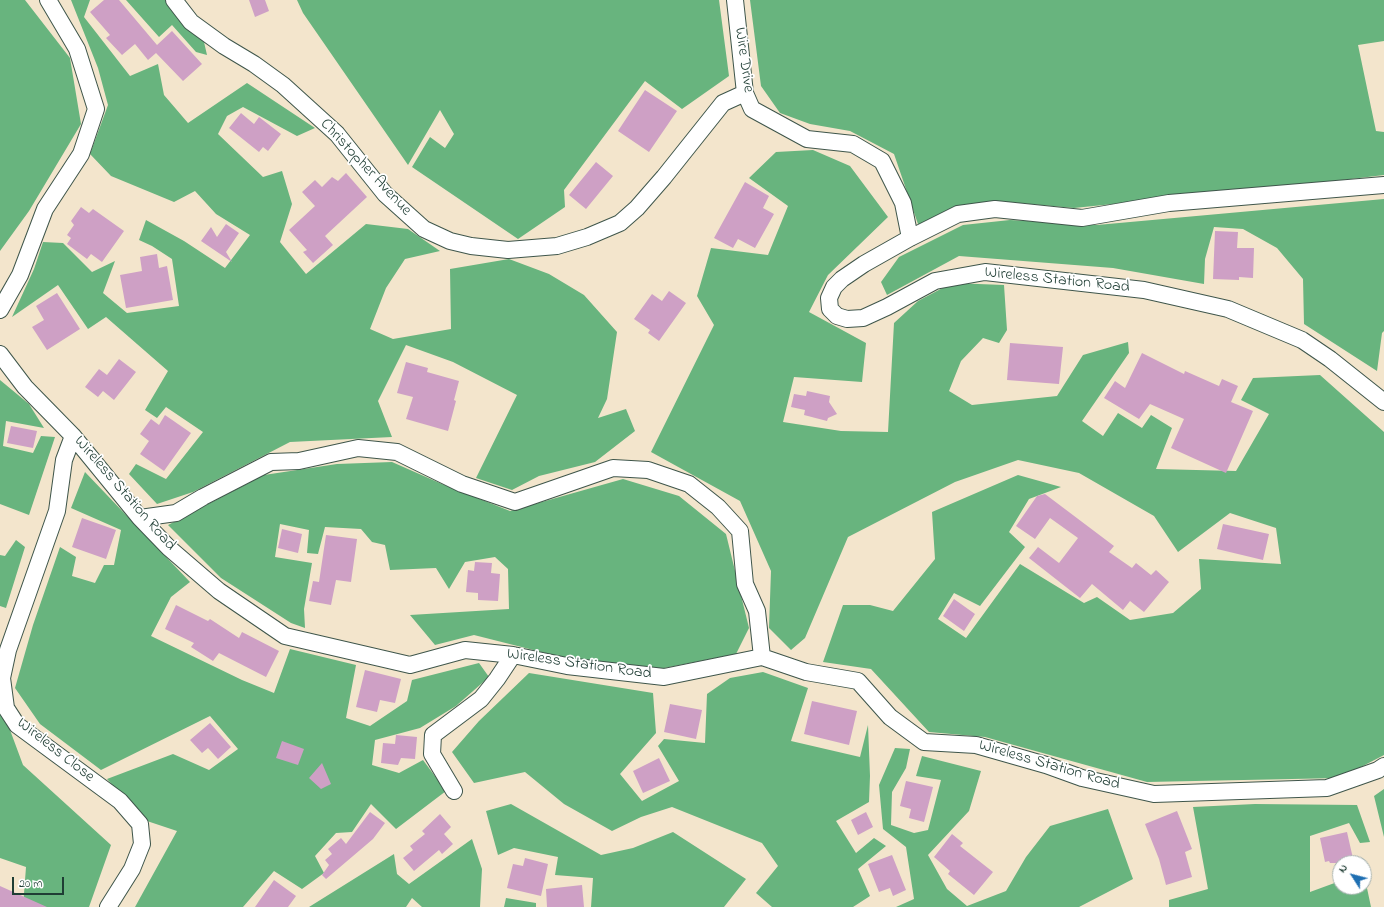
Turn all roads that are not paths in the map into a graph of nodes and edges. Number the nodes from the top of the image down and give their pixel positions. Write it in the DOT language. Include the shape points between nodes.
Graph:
graph roads {
  1 [pos="48,0"];
  2 [pos="174,0"];
  3 [pos="735,0"];
  4 [pos="746,93"];
  5 [pos="1384,185"];
  6 [pos="910,238"];
  7 [pos="0,310"];
  8 [pos="0,354"];
  9 [pos="1384,402"];
  10 [pos="72,436"];
  11 [pos="140,518"];
  12 [pos="513,655"];
  13 [pos="762,657"];
  14 [pos="1384,766"];
  15 [pos="454,791"];
  16 [pos="108,907"];
  1 -- 7 [label="street" via="77,49 96,108 81,154 45,209 20,275"];
  2 -- 4 [label="street, Christopher Avenue" via="191,22 283,85 337,134 385,194 424,229 450,241 471,246 508,250 557,246 620,223 664,177 723,103"];
  3 -- 4 [label="street, Wire Drive"];
  4 -- 6 [label="street, Wire Drive" via="752,109 807,139 853,144 882,161 903,203"];
  5 -- 6 [label="street, Wireless Station Road" via="1169,203 1082,218 994,209 958,214"];
  6 -- 9 [label="street, Wireless Station Road" via="842,279 834,287 829,298 830,309 837,316 847,320 863,318 935,281 985,272 1144,290 1228,309 1302,340"];
  8 -- 10 [label="street, Wireless Station Road" via="25,387"];
  10 -- 11 [label="street, Wireless Station Road"];
  10 -- 16 [label="street, Wireless Close" via="64,460 57,511 8,650 2,678 6,708 17,725 120,801 140,824 142,844 132,869"];
  11 -- 12 [label="street, Wireless Station Road" via="169,548 219,591 285,636 410,665 465,650"];
  11 -- 13 [label="street" via="176,513 271,462 299,461 358,448 397,452 462,484 515,502 613,468 648,470 689,484 718,507 740,530 745,584 757,611"];
  12 -- 13 [label="street, Wireless Station Road" via="567,666 664,678"];
  12 -- 15 [label="street" via="480,699 433,734 432,754"];
  13 -- 14 [label="street, Wireless Station Road" via="806,672 858,681 890,717 924,742 976,744 1082,778 1154,794 1328,788"];
}
